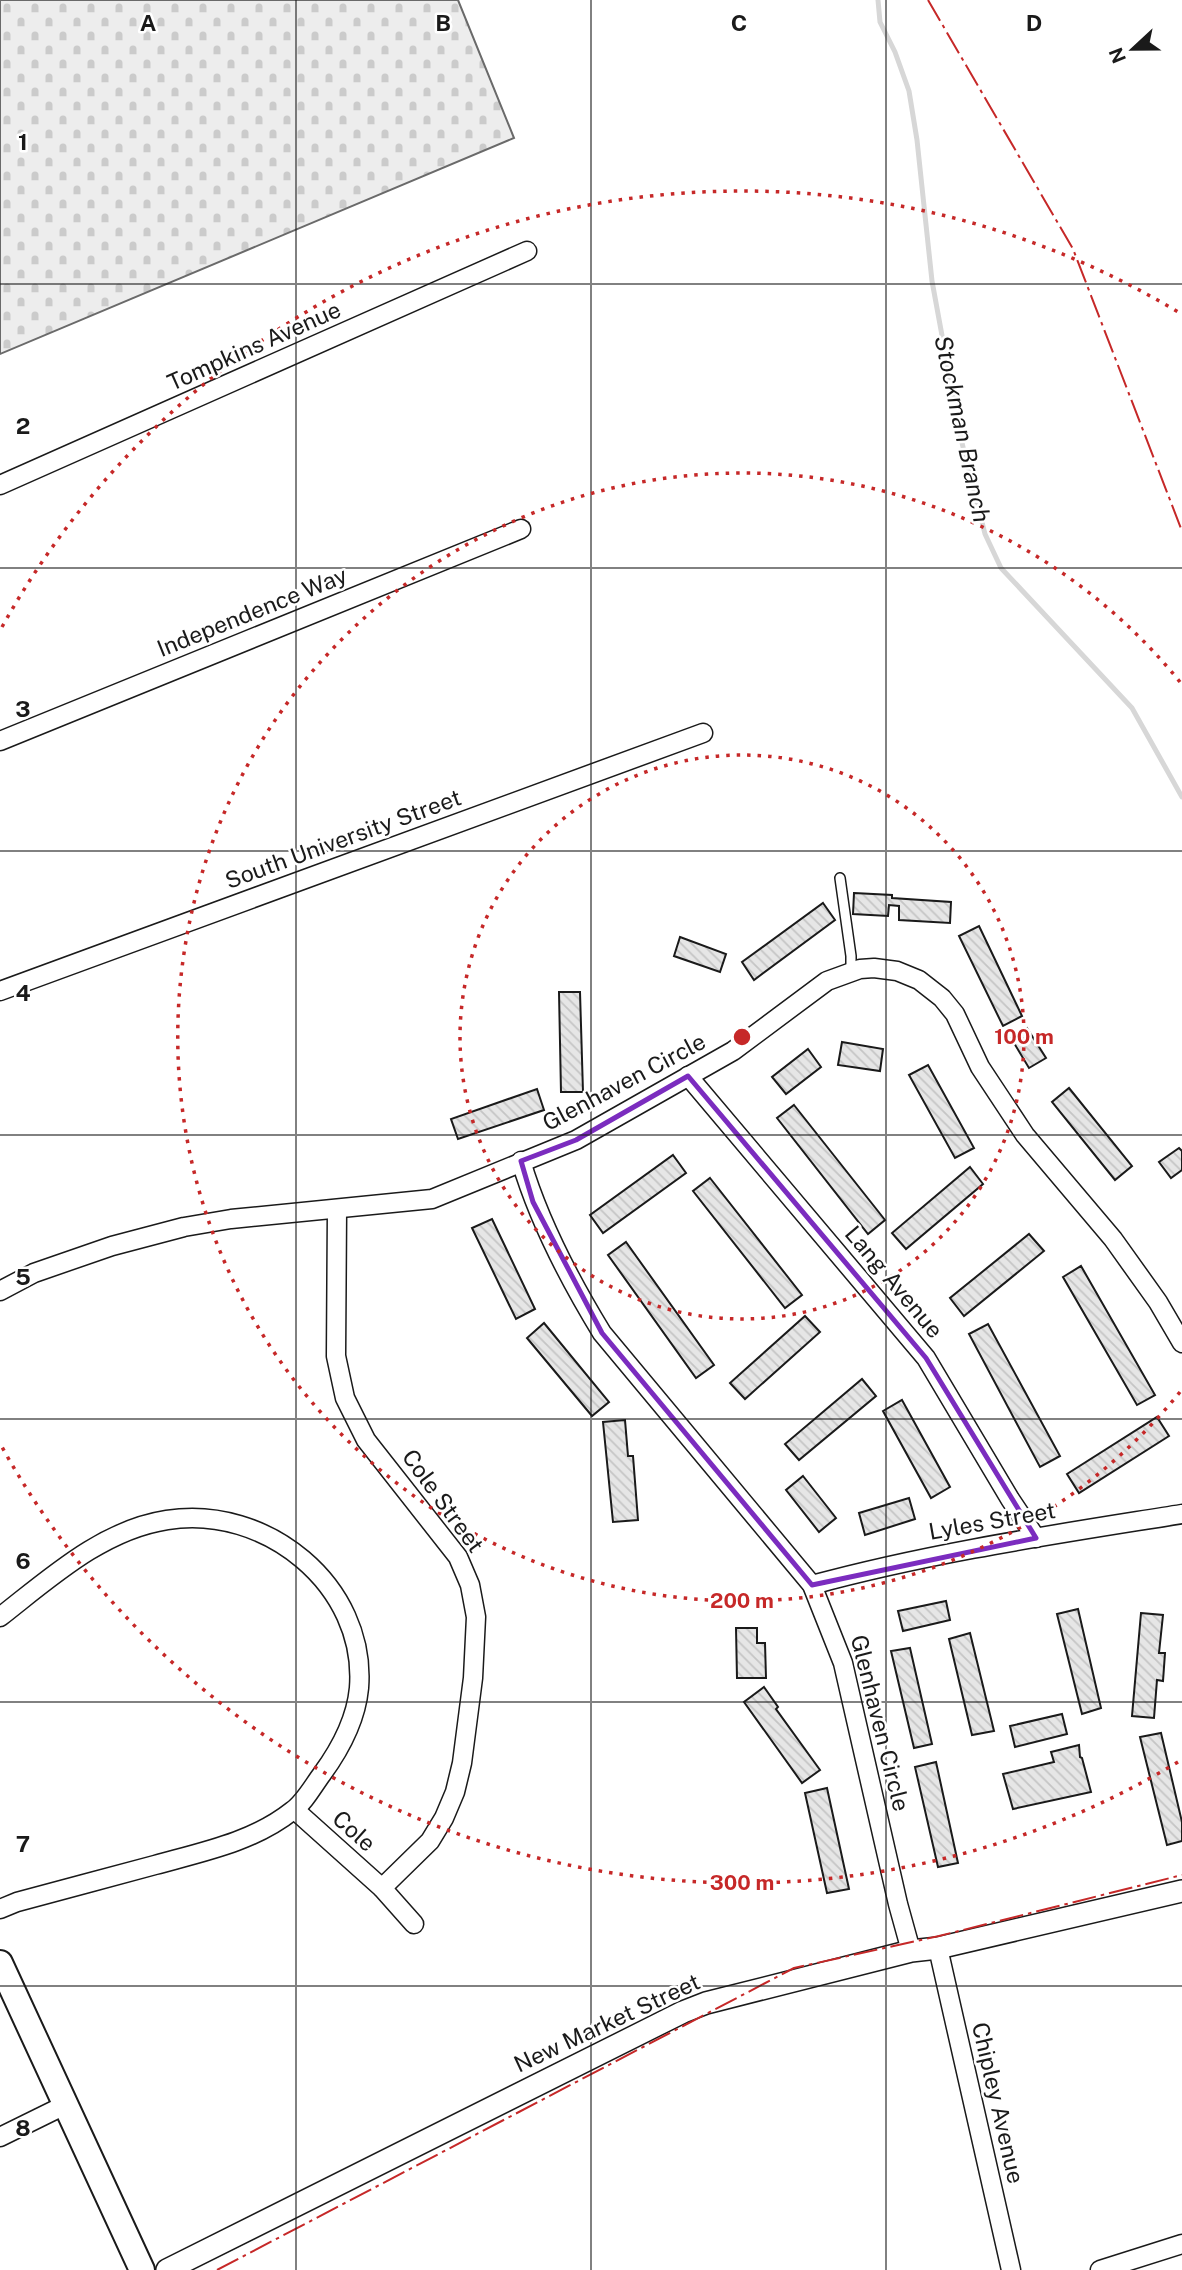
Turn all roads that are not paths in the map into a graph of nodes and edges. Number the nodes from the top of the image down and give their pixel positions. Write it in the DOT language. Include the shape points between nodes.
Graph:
graph roads {
  1 [pos="527,251"];
  2 [pos="0,485"];
  3 [pos="522,529"];
  4 [pos="703,733"];
  5 [pos="0,741"];
  6 [pos="841,878"];
  7 [pos="851,972"];
  8 [pos="0,991"];
  9 [pos="688,1076"];
  10 [pos="521,1161"];
  11 [pos="337,1210"];
  12 [pos="0,1291"];
  13 [pos="1182,1343"];
  14 [pos="1182,1514"];
  15 [pos="1036,1538"];
  16 [pos="812,1585"];
  17 [pos="0,1617"];
  18 [pos="295,1810"];
  19 [pos="382,1888"];
  20 [pos="1182,1891"];
  21 [pos="0,1909"];
  22 [pos="414,1924"];
  23 [pos="937,1948"];
  24 [pos="911,1951"];
  25 [pos="0,1963"];
  26 [pos="65,2105"];
  27 [pos="0,2137"];
  28 [pos="1182,2244"];
  29 [pos="142,2270"];
  30 [pos="167,2270"];
  31 [pos="1011,2270"];
  32 [pos="1100,2270"];
  1 -- 2 [label="street, Tompkins Avenue"];
  3 -- 5 [label="street, Independence Way"];
  4 -- 8 [label="street, South University Street"];
  6 -- 7 [label="lane"];
  7 -- 9 [label="street, Glenhaven Circle" via="827,981 733,1051"];
  7 -- 13 [label="street, Glenhaven Circle" via="897,971 919,980 942,998 1025,1135 1113,1239"];
  9 -- 10 [label="street, Glenhaven Circle" via="576,1140"];
  9 -- 15 [label="street, Lang Avenue" via="926,1358"];
  10 -- 11 [label="street" via="432,1199"];
  10 -- 16 [label="street, Glenhaven Circle" via="533,1202 602,1333"];
  11 -- 12 [label="street" via="184,1227 34,1273"];
  11 -- 19 [label="street, Cole Street" via="336,1356 345,1398 366,1440 458,1557 470,1585 475,1617 473,1678 455,1792 429,1841"];
  14 -- 15 [label="street, Lyles Street"];
  15 -- 16 [label="street, Lyles Street"];
  16 -- 24 [label="street, Glenhaven Circle" via="843,1663"];
  17 -- 18 [label="street" via="88,1551 146,1525 213,1518 239,1523 282,1543 334,1594 352,1633 359,1668 356,1706 344,1741"];
  18 -- 19 [label="street, Cole"];
  18 -- 21 [label="street" via="250,1837"];
  19 -- 22 [label="street, Cole"];
  20 -- 23 [label="street, New Market Street"];
  23 -- 24 [label="street, New Market Street"];
  23 -- 31 [label="street, Chipley Avenue"];
  24 -- 30 [label="street, New Market Street" via="734,1994 683,2012"];
  25 -- 26 [label="main road"];
  26 -- 27 [label="street"];
  26 -- 29 [label="main road"];
  28 -- 32 [label="street"];
}
